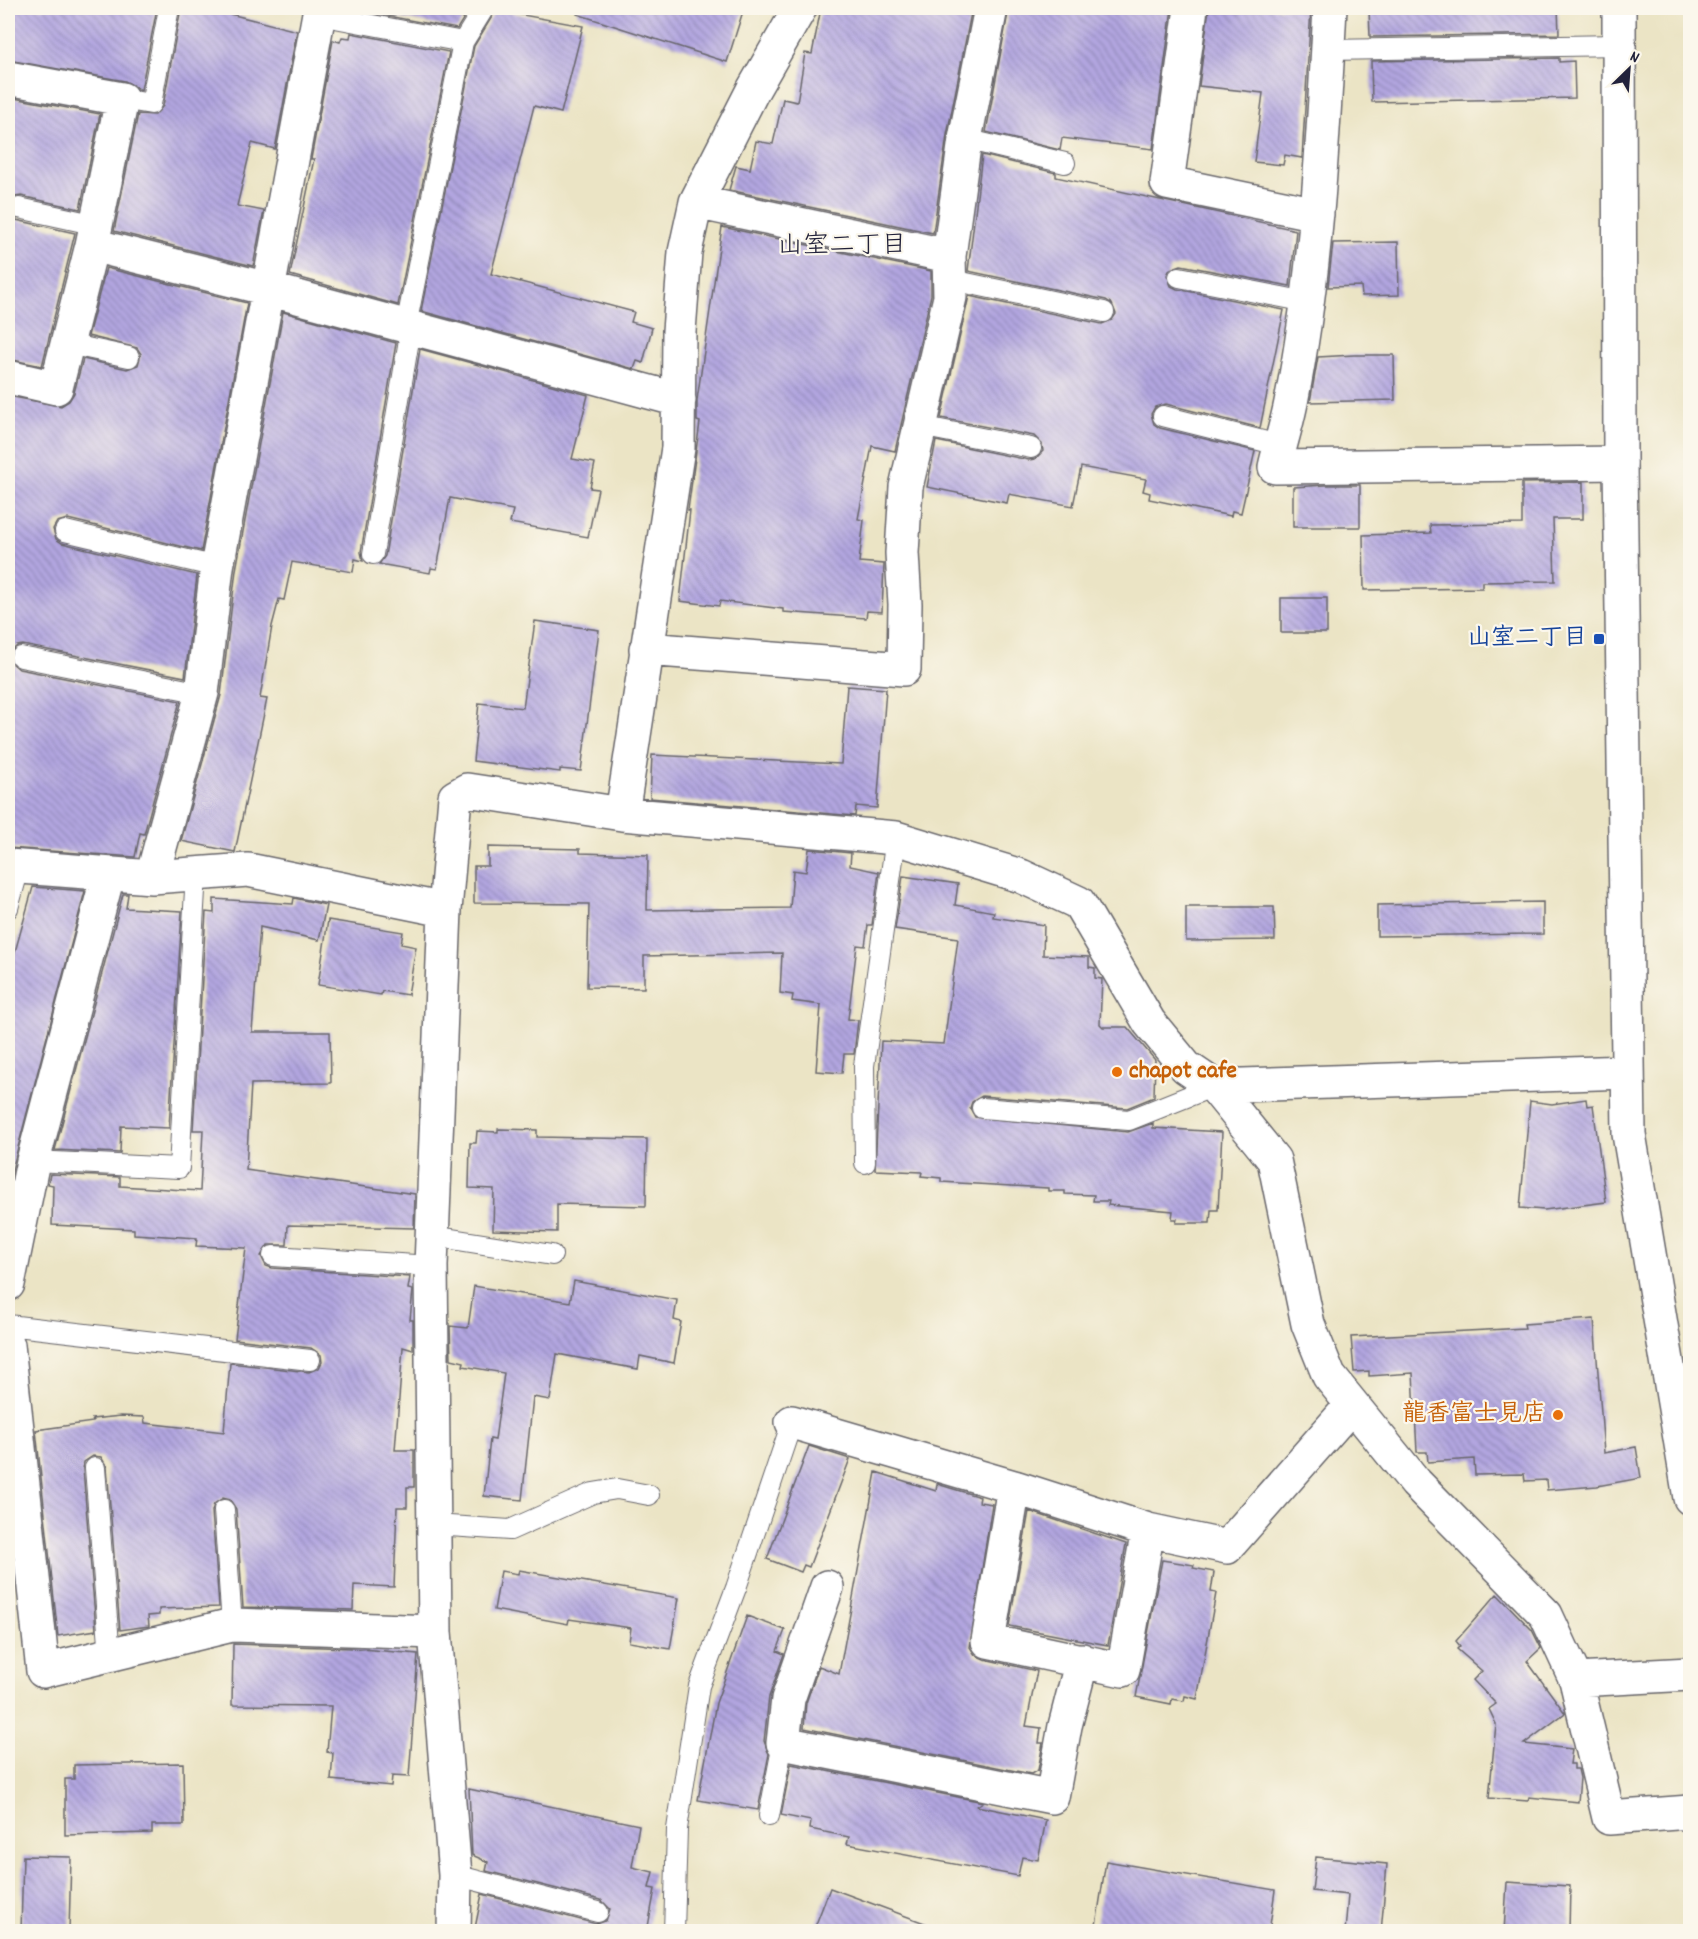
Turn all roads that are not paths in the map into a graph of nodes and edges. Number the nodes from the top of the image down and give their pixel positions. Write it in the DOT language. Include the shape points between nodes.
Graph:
graph roads {
  1 [pos="170,8"];
  2 [pos="484,8"];
  3 [pos="800,8"];
  4 [pos="991,8"];
  5 [pos="1191,8"];
  6 [pos="1330,8"];
  7 [pos="1619,8"];
  8 [pos="319,11"];
  9 [pos="463,42"];
  10 [pos="1619,45"];
  11 [pos="1328,51"];
  12 [pos="8,78"];
  13 [pos="122,99"];
  14 [pos="965,139"];
  15 [pos="1065,163"];
  16 [pos="696,202"];
  17 [pos="19,208"];
  18 [pos="1317,214"];
  19 [pos="95,235"];
  20 [pos="951,268"];
  21 [pos="1179,277"];
  22 [pos="268,289"];
  23 [pos="1307,302"];
  24 [pos="1104,312"];
  25 [pos="408,327"];
  26 [pos="68,344"];
  27 [pos="129,357"];
  28 [pos="8,377"];
  29 [pos="679,400"];
  30 [pos="1163,416"];
  31 [pos="920,426"];
  32 [pos="1279,445"];
  33 [pos="1031,448"];
  34 [pos="1620,463"];
  35 [pos="66,531"];
  36 [pos="373,554"];
  37 [pos="217,567"];
  38 [pos="646,649"];
  39 [pos="21,657"];
  40 [pos="202,693"];
  41 [pos="622,814"];
  42 [pos="896,838"];
  43 [pos="13,867"];
  44 [pos="196,873"];
  45 [pos="108,875"];
  46 [pos="152,877"];
  47 [pos="8,908"];
  48 [pos="445,910"];
  49 [pos="1627,1072"];
  50 [pos="1214,1086"];
  51 [pos="982,1108"];
  52 [pos="33,1161"];
  53 [pos="866,1163"];
  54 [pos="432,1251"];
  55 [pos="552,1255"];
  56 [pos="273,1256"];
  57 [pos="8,1284"];
  58 [pos="8,1325"];
  59 [pos="8,1345"];
  60 [pos="310,1360"];
  61 [pos="1351,1406"];
  62 [pos="792,1422"];
  63 [pos="95,1468"];
  64 [pos="1014,1487"];
  65 [pos="650,1495"];
  66 [pos="1690,1498"];
  67 [pos="224,1509"];
  68 [pos="434,1525"];
  69 [pos="1148,1530"];
  70 [pos="827,1587"];
  71 [pos="232,1625"];
  72 [pos="435,1632"];
  73 [pos="110,1656"];
  74 [pos="1082,1660"];
  75 [pos="1690,1674"];
  76 [pos="1576,1680"];
  77 [pos="783,1743"];
  78 [pos="1690,1812"];
  79 [pos="769,1816"];
  80 [pos="455,1875"];
  81 [pos="598,1912"];
  82 [pos="454,1932"];
  83 [pos="674,1932"];
  1 -- 13 [label="lane" via="151,104"];
  2 -- 9 [label="lane"];
  3 -- 16 [label="street"];
  4 -- 14 [label="street"];
  5 -- 18 [label="street" via="1167,183"];
  6 -- 11 [label="street"];
  7 -- 10 [label="street"];
  8 -- 9 [label="lane"];
  8 -- 22 [label="street"];
  9 -- 25 [label="lane"];
  10 -- 11 [label="lane"];
  10 -- 34 [label="street"];
  11 -- 18 [label="street"];
  12 -- 13 [label="street"];
  13 -- 19 [label="street"];
  14 -- 15 [label="lane"];
  14 -- 20 [label="street"];
  16 -- 20 [label="street"];
  16 -- 29 [label="street" via="685,252"];
  17 -- 19 [label="lane"];
  18 -- 23 [label="street"];
  19 -- 22 [label="street"];
  19 -- 26 [label="street"];
  20 -- 24 [label="lane"];
  20 -- 31 [label="street"];
  21 -- 23 [label="lane"];
  22 -- 25 [label="street"];
  22 -- 37 [label="street"];
  23 -- 32 [label="street" via="1292,399"];
  25 -- 29 [label="street"];
  25 -- 36 [label="lane"];
  26 -- 27 [label="lane"];
  26 -- 28 [label="street" via="56,388"];
  29 -- 38 [label="street" via="678,448"];
  30 -- 32 [label="lane"];
  31 -- 33 [label="lane"];
  31 -- 38 [label="street" via="905,498 904,669"];
  32 -- 34 [label="street" via="1275,467"];
  34 -- 49 [label="street"];
  35 -- 37 [label="lane"];
  37 -- 40 [label="street"];
  38 -- 41 [label="street"];
  39 -- 40 [label="lane"];
  40 -- 46 [label="street"];
  41 -- 42 [label="street"];
  41 -- 48 [label="street" via="468,790 455,797"];
  42 -- 50 [label="street" via="1021,876 1079,903 1149,1022 1186,1067"];
  42 -- 53 [label="lane" via="864,1066"];
  43 -- 45 [label="street"];
  43 -- 47 [label="lane"];
  44 -- 46 [label="street"];
  44 -- 48 [label="street" via="248,870"];
  44 -- 52 [label="lane" via="178,1168"];
  45 -- 46 [label="street"];
  45 -- 52 [label="street"];
  48 -- 54 [label="street"];
  49 -- 50 [label="street"];
  49 -- 66 [label="street" via="1629,1134"];
  50 -- 51 [label="lane" via="1129,1120"];
  50 -- 61 [label="street" via="1274,1160 1308,1324 1329,1376"];
  52 -- 57 [label="street"];
  54 -- 55 [label="lane"];
  54 -- 56 [label="lane"];
  54 -- 68 [label="street"];
  58 -- 60 [label="lane"];
  59 -- 73 [label="street" via="43,1671"];
  61 -- 69 [label="street" via="1227,1547"];
  61 -- 76 [label="street" via="1416,1484 1546,1615"];
  62 -- 64 [label="street"];
  62 -- 83 [label="lane" via="699,1686 678,1829"];
  63 -- 73 [label="lane"];
  64 -- 69 [label="street"];
  64 -- 74 [label="street" via="988,1641"];
  65 -- 68 [label="lane" via="617,1489 593,1493 510,1530"];
  67 -- 71 [label="lane"];
  68 -- 72 [label="street"];
  69 -- 74 [label="street" via="1123,1670"];
  70 -- 77 [label="street" via="788,1699"];
  71 -- 72 [label="street"];
  71 -- 73 [label="street"];
  72 -- 80 [label="street"];
  74 -- 77 [label="street" via="1052,1797"];
  75 -- 76 [label="street"];
  76 -- 78 [label="street" via="1609,1818"];
  77 -- 79 [label="lane"];
  80 -- 81 [label="lane"];
  80 -- 82 [label="street"];
}
